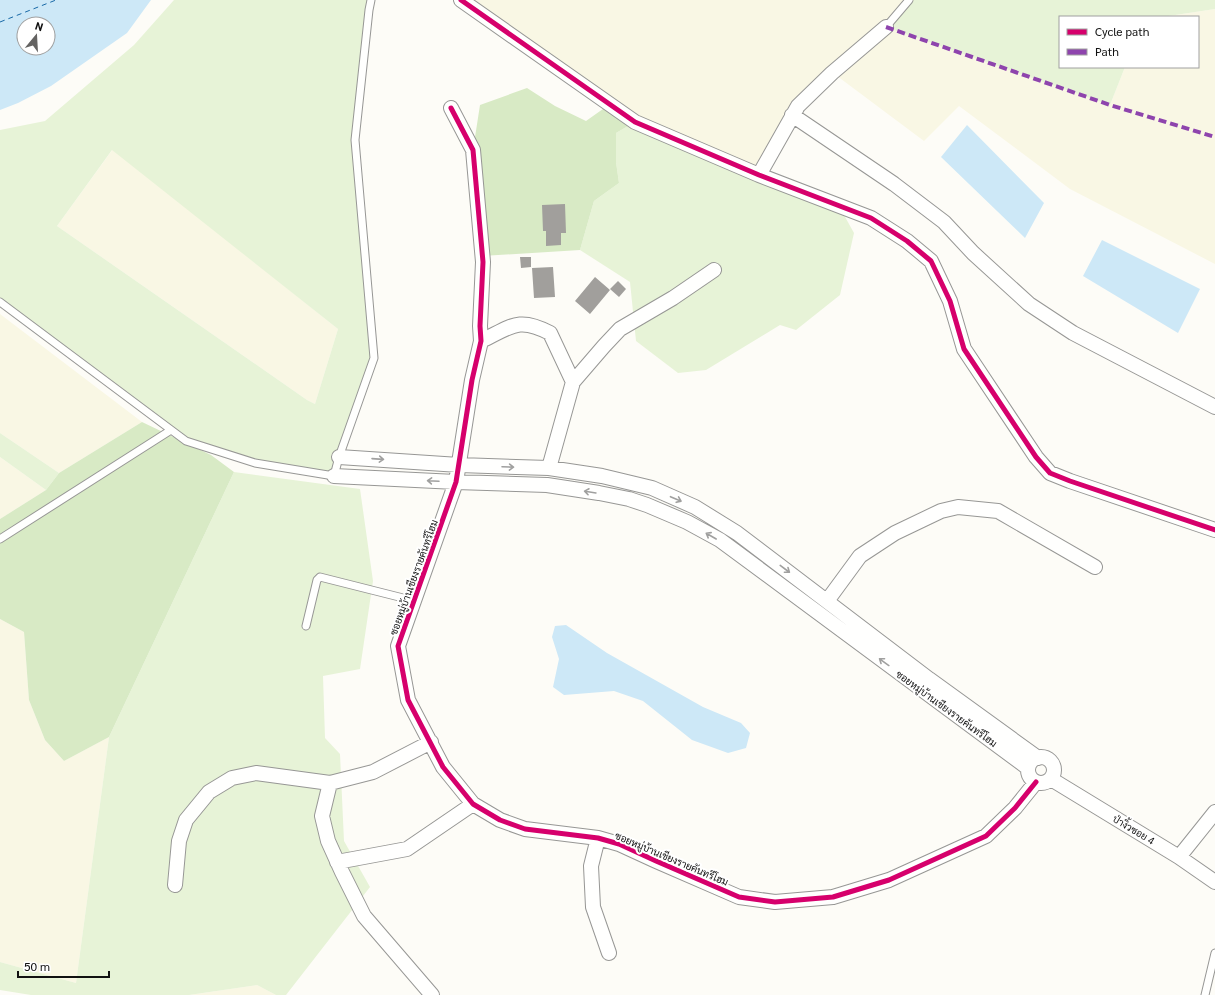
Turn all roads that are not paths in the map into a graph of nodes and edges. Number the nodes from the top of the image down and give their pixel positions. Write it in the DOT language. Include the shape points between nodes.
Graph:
graph roads {
  1 [pos="371,0"];
  2 [pos="461,0"];
  3 [pos="909,0"];
  4 [pos="886,27"];
  5 [pos="451,108"];
  6 [pos="792,115"];
  7 [pos="759,175"];
  8 [pos="714,270"];
  9 [pos="0,302"];
  10 [pos="481,341"];
  11 [pos="573,382"];
  12 [pos="1215,406"];
  13 [pos="171,430"];
  14 [pos="339,457"];
  15 [pos="459,464"];
  16 [pos="334,476"];
  17 [pos="548,477"];
  18 [pos="456,482"];
  19 [pos="649,496"];
  20 [pos="1215,530"];
  21 [pos="737,533"];
  22 [pos="0,539"];
  23 [pos="727,547"];
  24 [pos="1096,567"];
  25 [pos="415,601"];
  26 [pos="827,601"];
  27 [pos="306,626"];
  28 [pos="925,684"];
  29 [pos="431,742"];
  30 [pos="1033,763"];
  31 [pos="1051,779"];
  32 [pos="1036,782"];
  33 [pos="330,783"];
  34 [pos="473,804"];
  35 [pos="1215,812"];
  36 [pos="598,838"];
  37 [pos="1179,857"];
  38 [pos="336,862"];
  39 [pos="1215,882"];
  40 [pos="175,885"];
  41 [pos="609,953"];
  42 [pos="1215,953"];
  43 [pos="432,995"];
  44 [pos="1205,995"];
  1 -- 14 [label="lane" via="355,140 374,358"];
  2 -- 7 [label="street" via="635,122"];
  3 -- 4 [label="lane"];
  4 -- 6 [label="street" via="832,73"];
  5 -- 10 [label="street, ซอยหมู่บ้านเชียงรายคันทรีโฮม" via="472,150 483,262"];
  6 -- 7 [label="street"];
  6 -- 12 [label="street" via="894,184 944,222 973,253 1029,304 1073,333"];
  7 -- 20 [label="street" via="871,218 907,241 931,261 950,301 964,349 1036,457 1050,473"];
  8 -- 11 [label="street" via="620,329"];
  9 -- 13 [label="lane"];
  10 -- 11 [label="street" via="518,324 530,324 540,328 550,333"];
  10 -- 15 [label="street, ซอยหมู่บ้านเชียงรายคันทรีโฮม"];
  11 -- 17 [label="street"];
  13 -- 16 [label="lane" via="186,441 255,463"];
  13 -- 22 [label="lane"];
  14 -- 15 [label="street, one-way"];
  14 -- 16 [label="lane"];
  15 -- 17 [label="street, one-way"];
  15 -- 18 [label="street, ซอยหมู่บ้านเชียงรายคันทรีโฮม"];
  18 -- 16 [label="street, ซอยหมู่บ้านเชียงรายคันทรีโฮม, one-way"];
  17 -- 18 [label="street, ซอยหมู่บ้านเชียงรายคันทรีโฮม"];
  17 -- 19 [label="street, ซอยหมู่บ้านเชียงรายคันทรีโฮม" via="621,497"];
  18 -- 25 [label="street, ซอยหมู่บ้านเชียงรายคันทรีโฮม"];
  19 -- 21 [label="street, one-way" via="695,507"];
  23 -- 19 [label="street, ซอยหมู่บ้านเชียงรายคันทรีโฮม, one-way" via="720,540 687,522"];
  21 -- 23 [label="lane"];
  21 -- 26 [label="street, one-way"];
  28 -- 23 [label="street, ซอยหมู่บ้านเชียงรายคันทรีโฮม, one-way"];
  24 -- 26 [label="street" via="998,511 958,507 941,511 895,533 860,556"];
  25 -- 27 [label="lane" via="320,577 316,580"];
  25 -- 29 [label="street, ซอยหมู่บ้านเชียงรายคันทรีโฮม" via="398,646 408,700"];
  26 -- 28 [label="street"];
  28 -- 30 [label="street, ซอยหมู่บ้านเชียงรายคันทรีโฮม"];
  29 -- 33 [label="street" via="373,772"];
  29 -- 34 [label="street, ซอยหมู่บ้านเชียงรายคันทรีโฮม" via="443,767"];
  30 -- 31 [label="street" via="1046,758 1053,763 1054,773"];
  30 -- 32 [label="street" via="1030,776"];
  31 -- 32 [label="street" via="1043,783"];
  31 -- 37 [label="street, ป่างิ้วซอย 4"];
  32 -- 36 [label="street, ซอยหมู่บ้านเชียงรายคันทรีโฮม" via="1015,808 986,836 889,880 833,896 775,902 739,897 619,844"];
  33 -- 38 [label="street" via="322,816"];
  33 -- 40 [label="street" via="256,773 232,778 209,792 186,820 180,841"];
  34 -- 36 [label="street, ซอยหมู่บ้านเชียงรายคันทรีโฮม" via="500,820 525,829"];
  34 -- 38 [label="street" via="407,849"];
  35 -- 37 [label="street"];
  36 -- 41 [label="street" via="591,866 593,907"];
  37 -- 39 [label="street, ป่างิ้วซอย 4"];
  38 -- 43 [label="street" via="364,916"];
  42 -- 44 [label="lane"];
}
